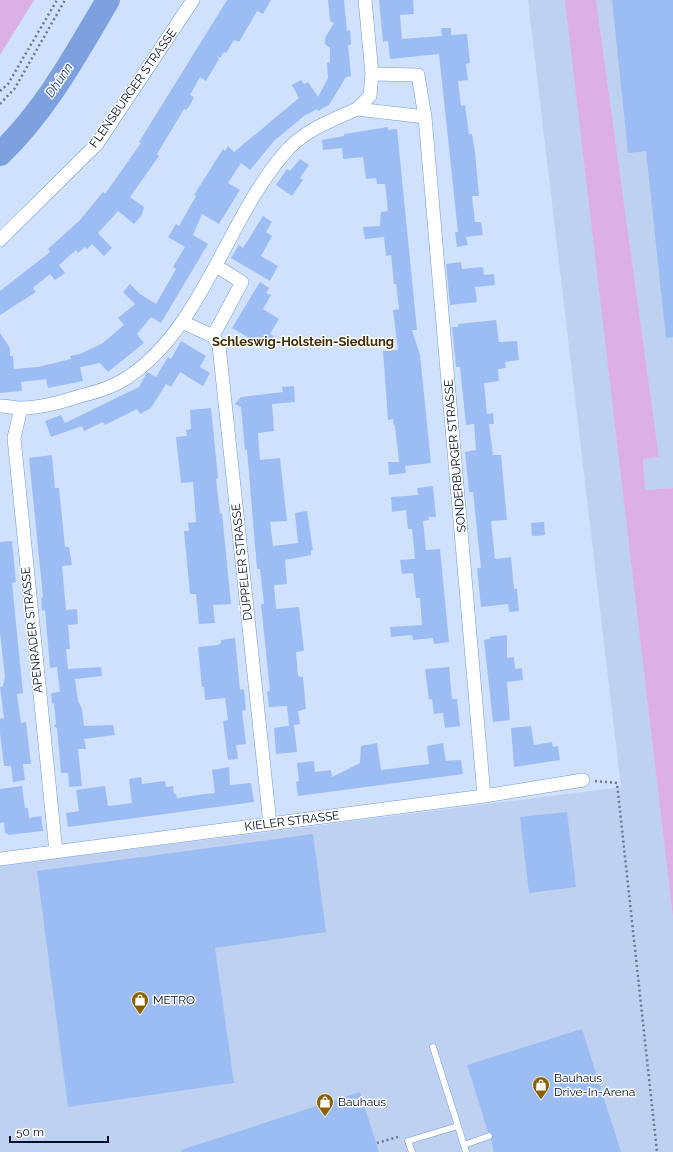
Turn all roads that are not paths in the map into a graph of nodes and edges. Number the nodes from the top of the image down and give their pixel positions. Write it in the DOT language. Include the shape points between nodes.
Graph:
graph roads {
  1 [pos="193,0"];
  2 [pos="365,0"];
  3 [pos="372,74"];
  4 [pos="357,109"];
  5 [pos="425,116"];
  6 [pos="0,240"];
  7 [pos="216,266"];
  8 [pos="182,322"];
  9 [pos="213,336"];
  10 [pos="0,406"];
  11 [pos="21,408"];
  12 [pos="583,780"];
  13 [pos="484,796"];
  14 [pos="270,824"];
  15 [pos="56,852"];
  16 [pos="0,859"];
  17 [pos="433,1047"];
  18 [pos="458,1126"];
  19 [pos="489,1136"];
  20 [pos="464,1145"];
  21 [pos="412,1152"];
  22 [pos="466,1152"];
  1 -- 6 [label="street, FLENSBURGER STRASSE" via="97,144"];
  2 -- 3 [label="street"];
  3 -- 4 [label="street" via="370,96"];
  3 -- 5 [label="street, SONDERBURGER STRASSE" via="418,75"];
  4 -- 5 [label="street"];
  4 -- 7 [label="street" via="317,126 290,148 264,179"];
  5 -- 13 [label="street, SONDERBURGER STRASSE"];
  7 -- 8 [label="street"];
  7 -- 9 [label="street" via="242,282"];
  8 -- 9 [label="street"];
  8 -- 11 [label="street" via="157,353 128,377 102,391 62,402"];
  9 -- 14 [label="street, DÜPPELER STRASSE" via="219,346"];
  10 -- 11 [label="street"];
  11 -- 15 [label="street, APENRADER STRASSE" via="14,438"];
  12 -- 13 [label="street, KIELER STRASSE"];
  13 -- 14 [label="street, KIELER STRASSE"];
  14 -- 15 [label="street, KIELER STRASSE"];
  15 -- 16 [label="street, KIELER STRASSE"];
  17 -- 18 [label="lane"];
  18 -- 20 [label="lane"];
  18 -- 21 [label="lane" via="408,1141"];
  19 -- 20 [label="lane"];
  20 -- 22 [label="lane"];
}
